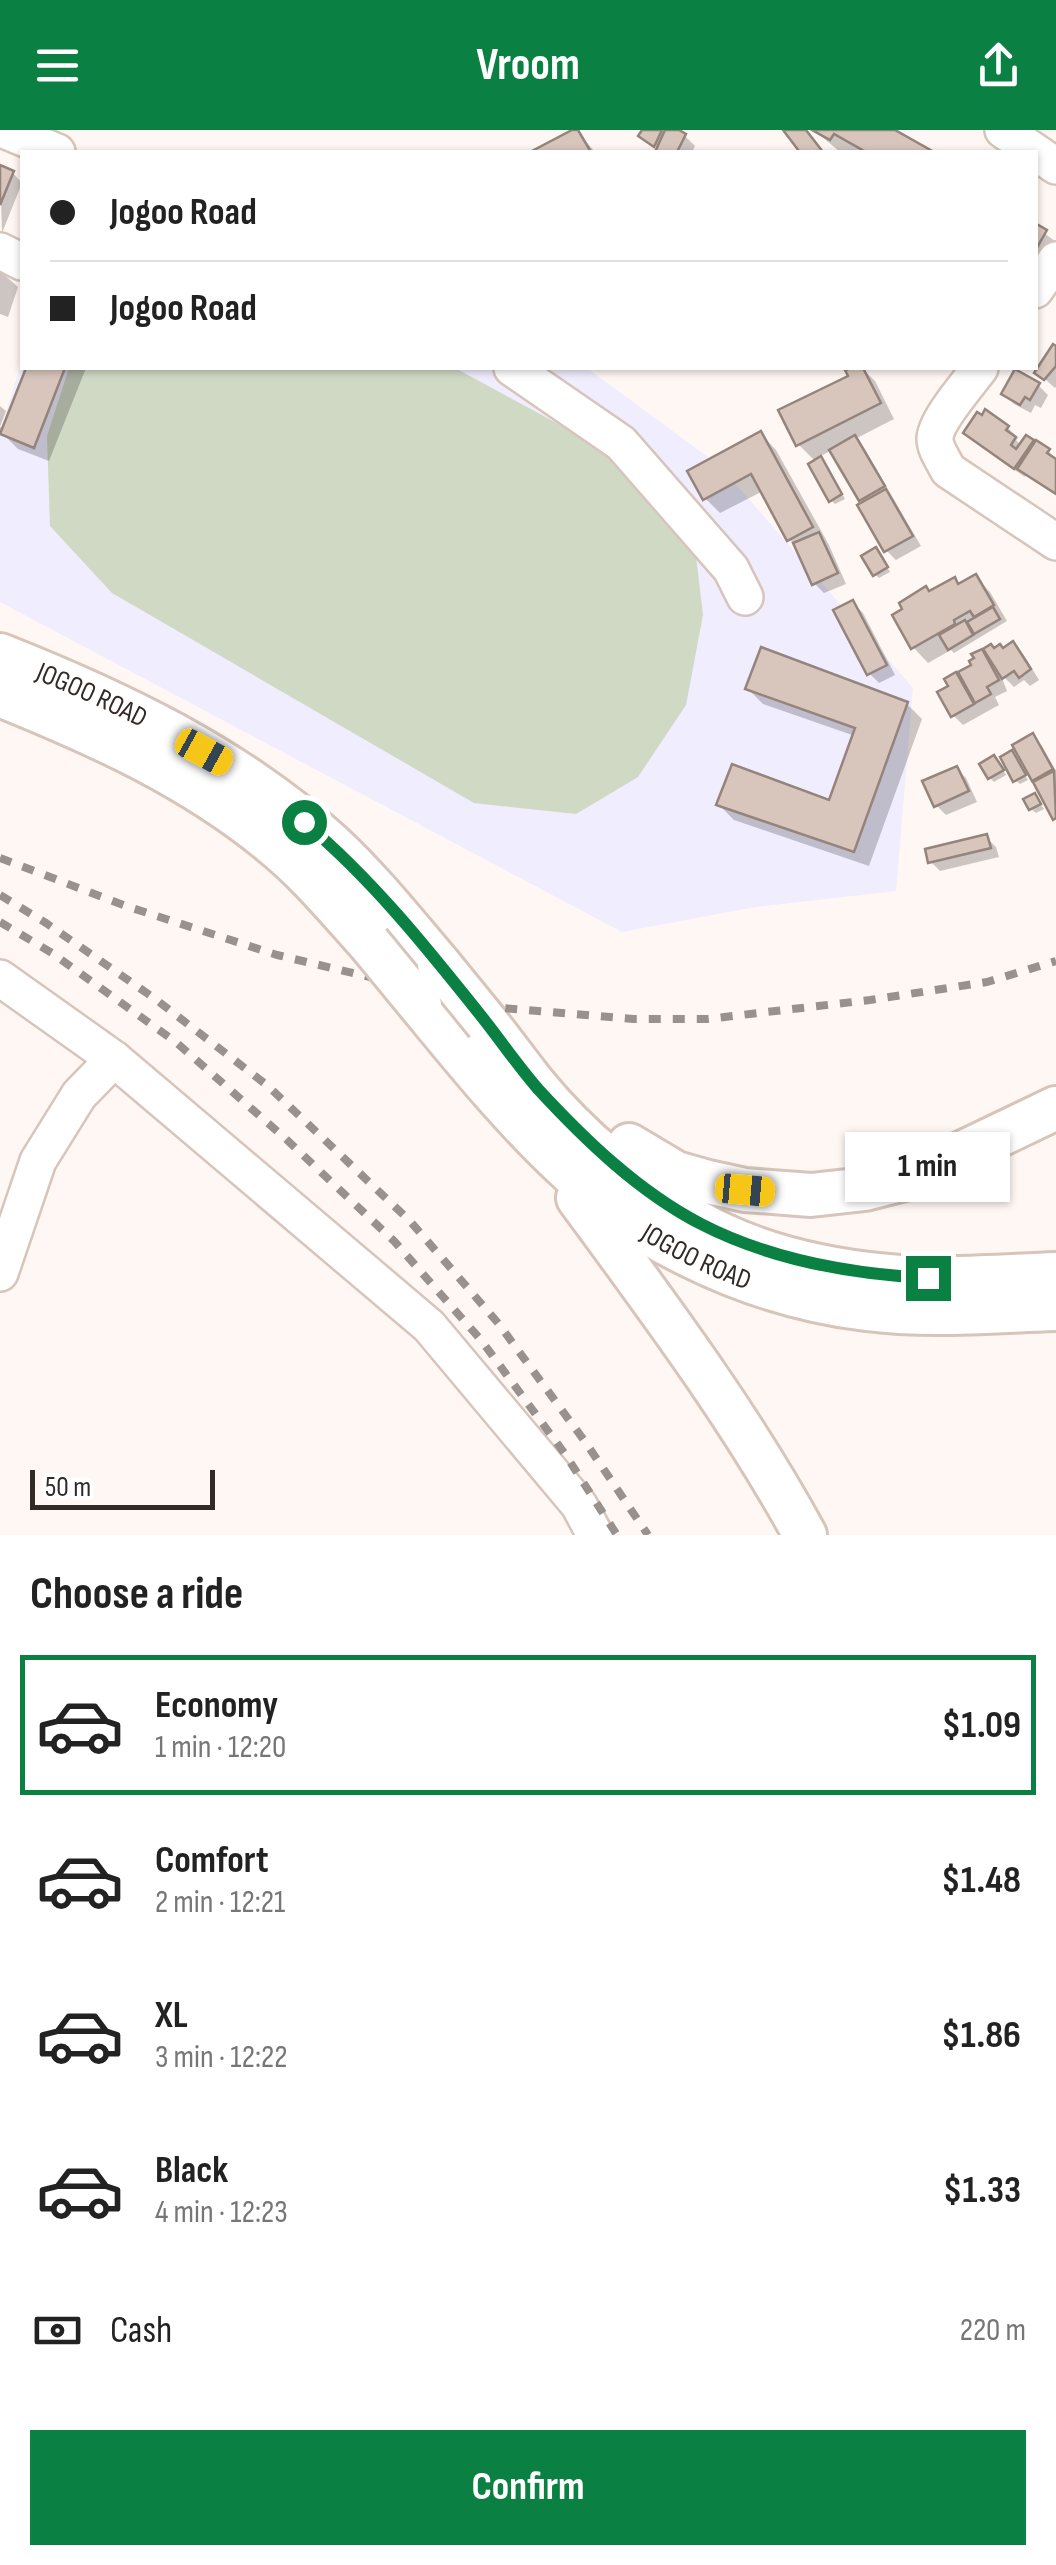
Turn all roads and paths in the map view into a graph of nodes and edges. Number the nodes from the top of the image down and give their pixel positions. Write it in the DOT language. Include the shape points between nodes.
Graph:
graph roads {
  1 [pos="4,130"];
  2 [pos="1003,130"];
  3 [pos="52,150"];
  4 [pos="1032,150"];
  5 [pos="1056,260"];
  6 [pos="1038,286"];
  7 [pos="515,370"];
  8 [pos="965,373"];
  9 [pos="1056,542"];
  10 [pos="745,597"];
  11 [pos="0,656"];
  12 [pos="0,695"];
  13 [pos="0,978"];
  14 [pos="114,1059"];
  15 [pos="536,1086"];
  16 [pos="1056,1108"];
  17 [pos="533,1138"];
  18 [pos="0,1273"];
  19 [pos="1056,1274"];
  20 [pos="1056,1309"];
  21 [pos="595,1535"];
  22 [pos="805,1535"];
  1 -- 3 [label="street"];
  2 -- 4 [label="street"];
  5 -- 6 [label="street"];
  7 -- 10 [label="street" via="622,444 731,569"];
  8 -- 9 [label="street" via="935,440 948,470"];
  11 -- 15 [label="main road, JOGOO ROAD, bridge" via="152,723 276,798 370,883"];
  12 -- 17 [label="main road, JOGOO ROAD, bridge" via="170,774 275,846 370,942"];
  13 -- 14 [label="street"];
  14 -- 18 [label="street" via="79,1094 38,1161"];
  14 -- 21 [label="street" via="430,1326 579,1505"];
  15 -- 16 [label="main road" via="676,1173 787,1194 865,1189 912,1176"];
  15 -- 19 [label="main road, JOGOO ROAD" via="650,1190 700,1223 749,1244 817,1265 888,1276"];
  17 -- 20 [label="main road, JOGOO ROAD" via="611,1208 764,1287 866,1309"];
  17 -- 22 [label="main road" via="726,1406"];
}
